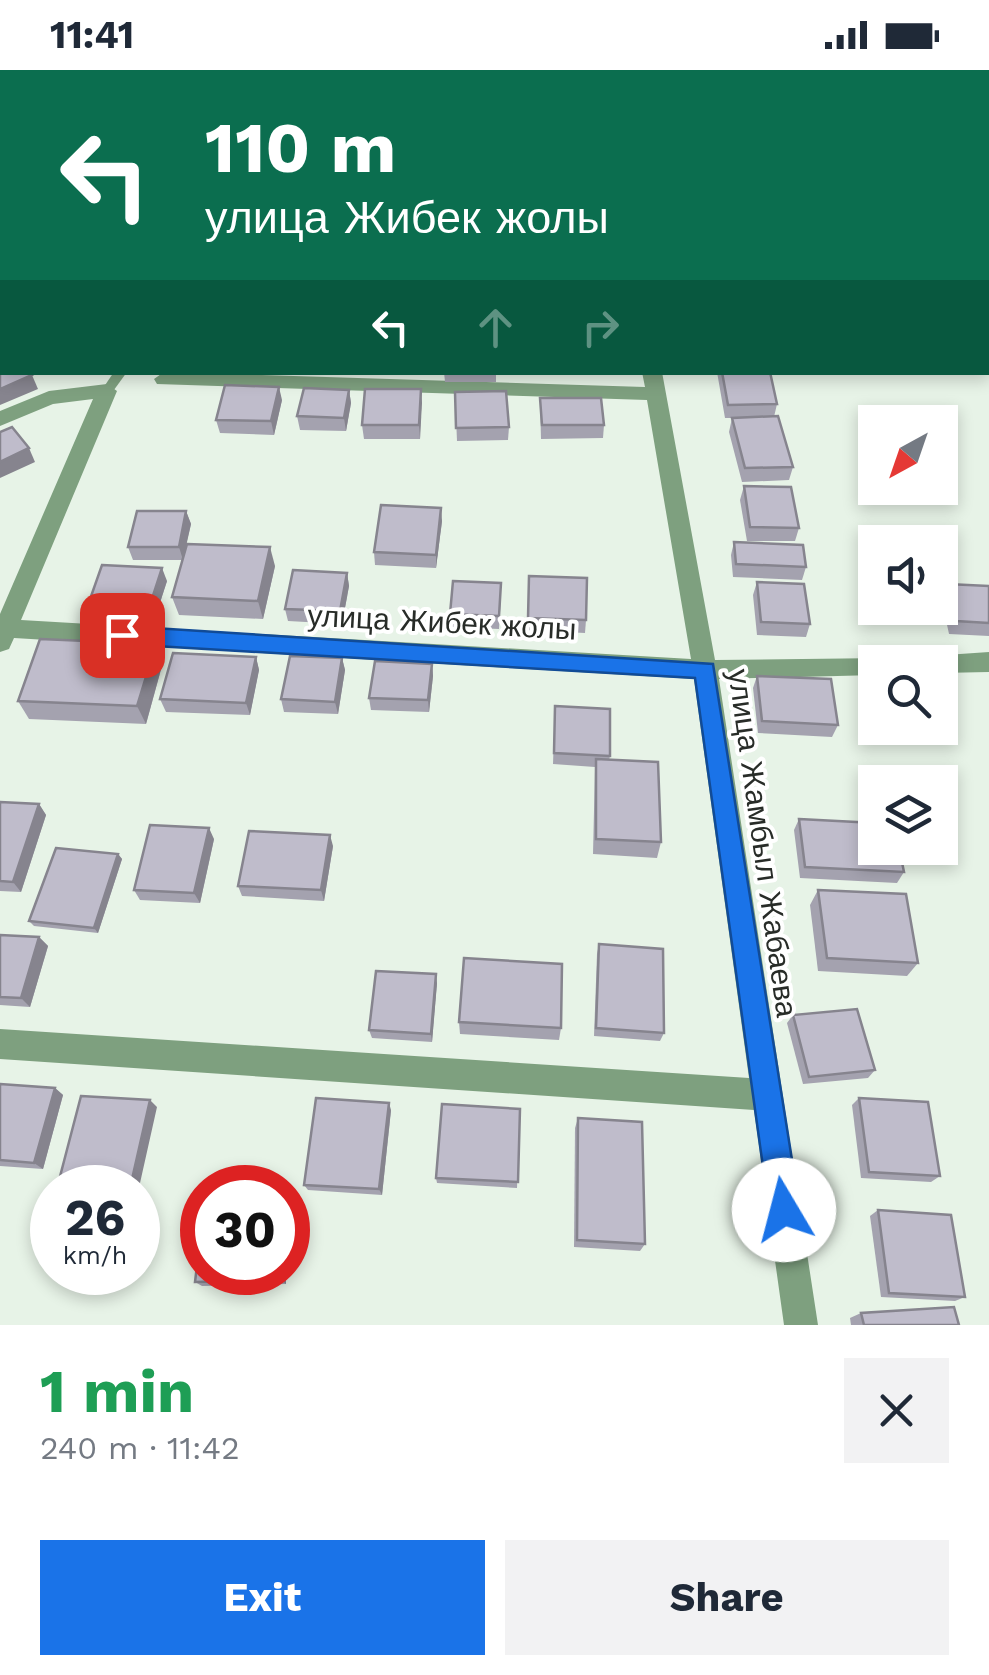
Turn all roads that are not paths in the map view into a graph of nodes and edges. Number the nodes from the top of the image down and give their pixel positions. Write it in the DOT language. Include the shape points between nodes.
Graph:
graph roads {
  1 [pos="119,375"];
  2 [pos="164,378"];
  3 [pos="654,383"];
  4 [pos="107,392"];
  5 [pos="0,419"];
  6 [pos="3,635"];
  7 [pos="989,662"];
  8 [pos="958,663"];
  9 [pos="858,666"];
  10 [pos="706,670"];
  11 [pos="0,1044"];
  12 [pos="768,1095"];
  13 [pos="802,1325"];
  1 -- 4 [label="lane"];
  2 -- 3 [label="street"];
  3 -- 10 [label="street, улица Жамбыл Жабаева"];
  4 -- 5 [label="street" via="49,398"];
  4 -- 6 [label="street"];
  6 -- 10 [label="street, улица Жибек жолы"];
  7 -- 8 [label="street"];
  9 -- 10 [label="street, улица Жибек жолы"];
  10 -- 12 [label="street, улица Жамбыл Жабаева"];
  11 -- 12 [label="street"];
  12 -- 13 [label="street, улица Жамбыл Жабаева"];
}
